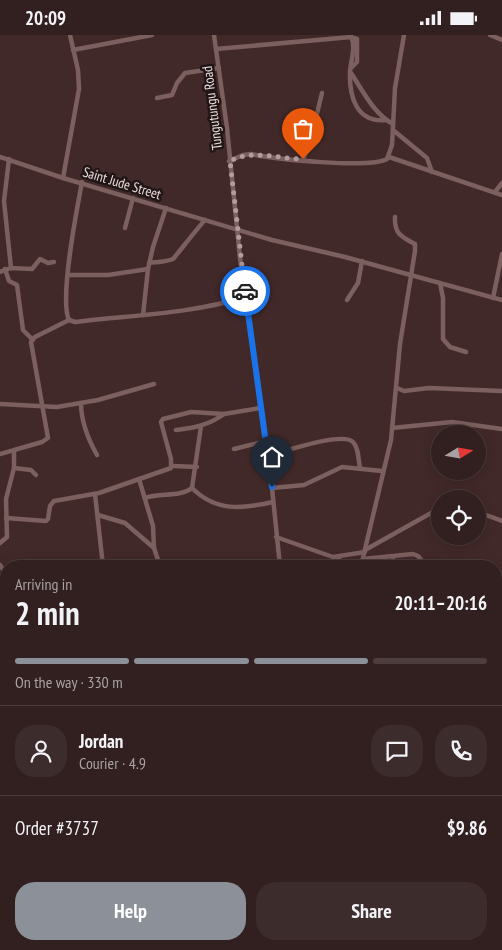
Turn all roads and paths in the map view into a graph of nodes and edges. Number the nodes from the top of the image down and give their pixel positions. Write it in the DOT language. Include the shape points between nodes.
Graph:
graph roads {
  1 [pos="70,35"];
  2 [pos="152,35"];
  3 [pos="214,35"];
  4 [pos="404,35"];
  5 [pos="490,35"];
  6 [pos="350,36"];
  7 [pos="502,41"];
  8 [pos="216,49"];
  9 [pos="73,50"];
  10 [pos="219,68"];
  11 [pos="350,70"];
  12 [pos="322,93"];
  13 [pos="157,98"];
  14 [pos="386,120"];
  15 [pos="393,124"];
  16 [pos="393,130"];
  17 [pos="0,157"];
  18 [pos="389,157"];
  19 [pos="9,159"];
  20 [pos="303,159"];
  21 [pos="230,161"];
  22 [pos="432,172"];
  23 [pos="63,178"];
  24 [pos="82,183"];
  25 [pos="502,183"];
  26 [pos="0,186"];
  27 [pos="6,188"];
  28 [pos="495,192"];
  29 [pos="502,195"];
  30 [pos="133,198"];
  31 [pos="166,208"];
  32 [pos="395,217"];
  33 [pos="205,219"];
  34 [pos="125,228"];
  35 [pos="237,230"];
  36 [pos="502,254"];
  37 [pos="362,261"];
  38 [pos="54,262"];
  39 [pos="149,263"];
  40 [pos="11,268"];
  41 [pos="148,269"];
  42 [pos="2,270"];
  43 [pos="68,275"];
  44 [pos="410,275"];
  45 [pos="440,283"];
  46 [pos="246,297"];
  47 [pos="492,298"];
  48 [pos="348,300"];
  49 [pos="502,301"];
  50 [pos="143,315"];
  51 [pos="69,320"];
  52 [pos="32,339"];
  53 [pos="466,351"];
  54 [pos="154,384"];
  55 [pos="397,388"];
  56 [pos="502,391"];
  57 [pos="81,403"];
  58 [pos="0,404"];
  59 [pos="43,407"];
  60 [pos="260,408"];
  61 [pos="224,414"];
  62 [pos="201,426"];
  63 [pos="392,428"];
  64 [pos="502,429"];
  65 [pos="176,430"];
  66 [pos="266,441"];
  67 [pos="234,449"];
  68 [pos="14,451"];
  69 [pos="0,455"];
  70 [pos="97,455"];
  71 [pos="267,455"];
  72 [pos="172,466"];
  73 [pos="197,467"];
  74 [pos="14,468"];
  75 [pos="360,468"];
  76 [pos="382,471"];
  77 [pos="36,475"];
  78 [pos="139,479"];
  79 [pos="272,487"];
  80 [pos="192,488"];
  81 [pos="94,494"];
  82 [pos="145,498"];
  83 [pos="6,499"];
  84 [pos="0,500"];
  85 [pos="273,502"];
  86 [pos="431,513"];
  87 [pos="98,515"];
  88 [pos="486,516"];
  89 [pos="6,518"];
  90 [pos="502,521"];
  91 [pos="276,537"];
  92 [pos="0,543"];
  93 [pos="154,548"];
  94 [pos="365,551"];
  95 [pos="339,557"];
  96 [pos="393,557"];
  97 [pos="363,559"];
  98 [pos="102,560"];
  99 [pos="158,560"];
  100 [pos="279,560"];
  101 [pos="335,560"];
  102 [pos="393,560"];
  103 [pos="421,560"];
  1 -- 9 [label="street"];
  2 -- 9 [label="street"];
  3 -- 8 [label="street, Tungutungu Road"];
  4 -- 15 [label="street"];
  5 -- 7 [label="street"];
  6 -- 8 [label="street"];
  6 -- 11 [label="street" via="358,43 357,62"];
  8 -- 10 [label="street, Tungutungu Road"];
  9 -- 23 [label="street" via="79,89"];
  10 -- 13 [label="street" via="185,73 172,95"];
  10 -- 21 [label="street, Tungutungu Road"];
  11 -- 14 [label="street" via="374,109"];
  11 -- 14 [label="street" via="352,90 361,115 372,120"];
  12 -- 20 [label="street"];
  14 -- 15 [label="street"];
  15 -- 16 [label="street"];
  16 -- 18 [label="street"];
  16 -- 22 [label="street" via="427,158"];
  17 -- 19 [label="street, Saint Jude Street"];
  18 -- 20 [label="street" via="374,163"];
  18 -- 22 [label="street"];
  19 -- 23 [label="street, Saint Jude Street"];
  19 -- 27 [label="street"];
  20 -- 21 [label="street" via="251,154"];
  21 -- 35 [label="street, Tungutungu Road"];
  22 -- 28 [label="street"];
  23 -- 24 [label="street, Saint Jude Street"];
  24 -- 30 [label="street, Saint Jude Street"];
  24 -- 43 [label="street"];
  25 -- 28 [label="street"];
  26 -- 27 [label="street"];
  27 -- 40 [label="street" via="4,201"];
  28 -- 29 [label="street"];
  30 -- 31 [label="street, Saint Jude Street"];
  30 -- 34 [label="street"];
  31 -- 33 [label="street, Saint Jude Street"];
  31 -- 39 [label="street"];
  32 -- 44 [label="street" via="398,234 415,244"];
  33 -- 35 [label="street, Saint Jude Street"];
  33 -- 39 [label="street" via="177,256"];
  35 -- 37 [label="street, Saint Jude Street"];
  35 -- 46 [label="street, Tungutungu Road"];
  36 -- 47 [label="street"];
  37 -- 44 [label="street, Saint Jude Street"];
  37 -- 48 [label="street" via="358,283"];
  38 -- 40 [label="street" via="40,259 32,269"];
  39 -- 41 [label="street"];
  40 -- 42 [label="street"];
  41 -- 43 [label="street" via="108,275"];
  41 -- 50 [label="street"];
  42 -- 52 [label="street" via="8,281 17,285 23,330"];
  43 -- 51 [label="street"];
  44 -- 45 [label="street, Saint Jude Street"];
  44 -- 55 [label="street"];
  45 -- 47 [label="street, Saint Jude Street"];
  45 -- 53 [label="street" via="443,339 450,347"];
  46 -- 50 [label="street" via="199,310"];
  46 -- 60 [label="street, Tungutungu Road"];
  47 -- 49 [label="street, Saint Jude Street"];
  50 -- 51 [label="street"];
  51 -- 52 [label="street"];
  52 -- 59 [label="street"];
  54 -- 57 [label="street"];
  55 -- 56 [label="street" via="404,391 428,388"];
  55 -- 63 [label="street"];
  57 -- 59 [label="street"];
  57 -- 70 [label="street" via="82,417"];
  58 -- 59 [label="street"];
  59 -- 68 [label="street" via="48,438"];
  60 -- 61 [label="street"];
  60 -- 66 [label="street, Tungutungu Road"];
  61 -- 62 [label="street"];
  61 -- 72 [label="street" via="191,412 163,419 161,422"];
  62 -- 65 [label="street"];
  62 -- 73 [label="street"];
  63 -- 64 [label="street" via="452,423"];
  63 -- 76 [label="street"];
  66 -- 67 [label="street"];
  66 -- 71 [label="street, Tungutungu Road"];
  68 -- 69 [label="street"];
  68 -- 74 [label="street"];
  71 -- 75 [label="street" via="343,437 356,447"];
  71 -- 79 [label="street, Tungutungu Road"];
  72 -- 73 [label="street"];
  72 -- 78 [label="street"];
  73 -- 80 [label="street"];
  74 -- 77 [label="street" via="31,470"];
  74 -- 83 [label="street"];
  75 -- 76 [label="street"];
  75 -- 79 [label="street" via="342,467 299,486"];
  76 -- 94 [label="street"];
  78 -- 81 [label="street"];
  78 -- 82 [label="street"];
  79 -- 85 [label="street, Tungutungu Road"];
  80 -- 82 [label="street" via="186,492"];
  80 -- 85 [label="street" via="212,504 223,507 250,507"];
  81 -- 87 [label="street"];
  81 -- 89 [label="street" via="54,501 46,521"];
  82 -- 93 [label="street" via="154,526"];
  83 -- 84 [label="street"];
  83 -- 89 [label="street"];
  85 -- 91 [label="street, Tungutungu Road"];
  86 -- 94 [label="street"];
  87 -- 93 [label="street" via="125,523"];
  87 -- 98 [label="street"];
  88 -- 90 [label="street"];
  89 -- 92 [label="street" via="7,537"];
  91 -- 95 [label="street"];
  91 -- 100 [label="street, Tungutungu Road"];
  93 -- 99 [label="street"];
  94 -- 95 [label="street"];
  94 -- 97 [label="street"];
  95 -- 101 [label="street"];
  96 -- 97 [label="street"];
  96 -- 102 [label="street"];
  96 -- 103 [label="street" via="413,554"];
}
